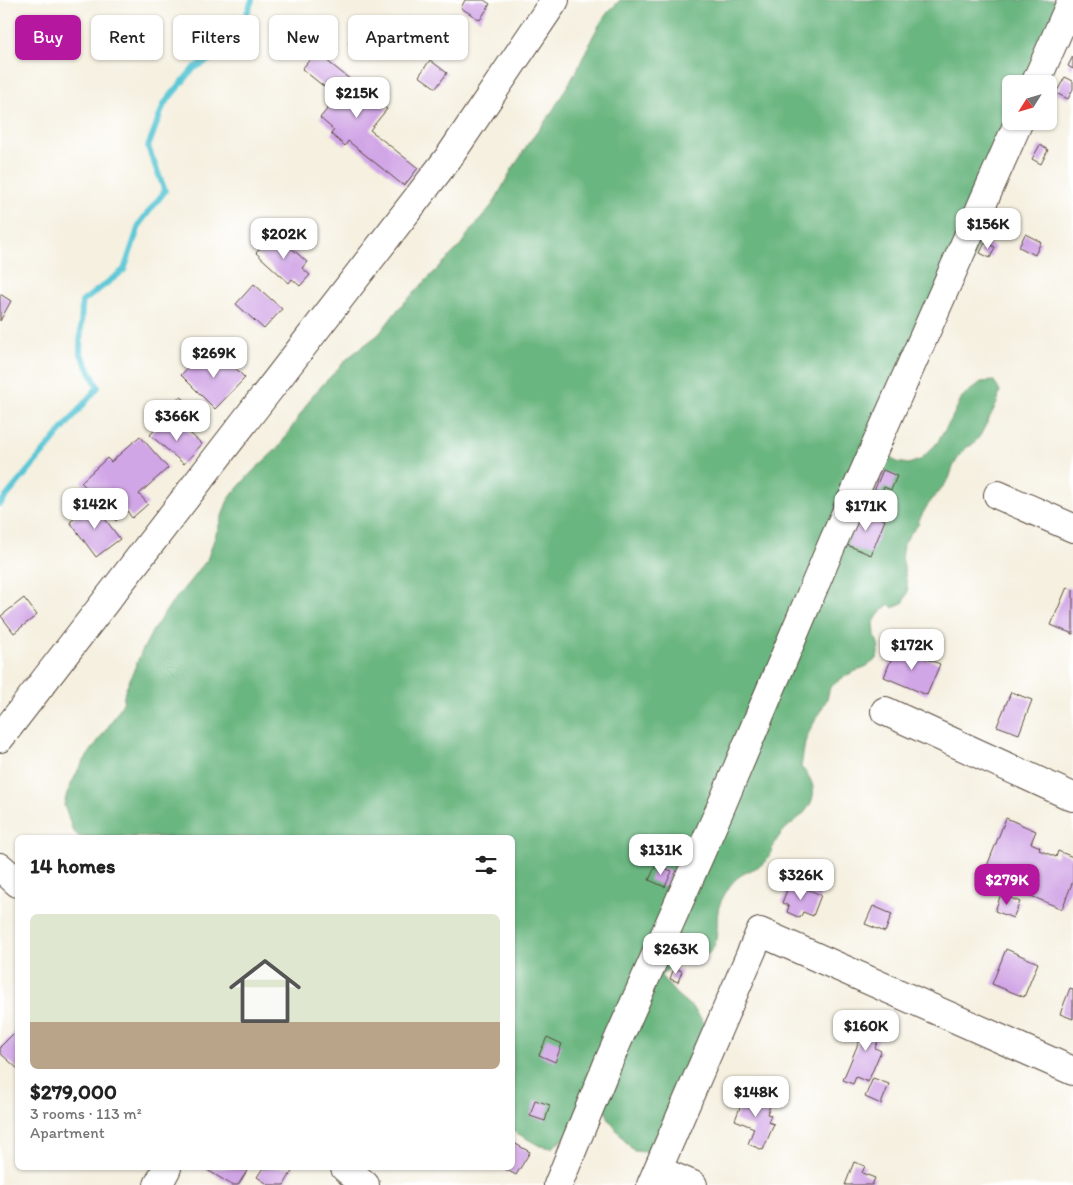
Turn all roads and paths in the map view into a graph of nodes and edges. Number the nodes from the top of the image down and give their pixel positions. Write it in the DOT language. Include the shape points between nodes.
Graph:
graph roads {
  1 [pos="555,0"];
  2 [pos="1072,0"];
  3 [pos="1039,75"];
  4 [pos="1015,130"];
  5 [pos="998,495"];
  6 [pos="1073,528"];
  7 [pos="885,711"];
  8 [pos="0,738"];
  9 [pos="1073,797"];
  10 [pos="0,867"];
  11 [pos="15,880"];
  12 [pos="1073,1071"];
  13 [pos="166,1170"];
  14 [pos="347,1170"];
  15 [pos="654,1178"];
  16 [pos="158,1185"];
  17 [pos="365,1185"];
  18 [pos="558,1185"];
  19 [pos="693,1185"];
  1 -- 8 [label="street" via="449,157"];
  2 -- 3 [label="street"];
  4 -- 18 [label="street" via="833,542"];
  5 -- 6 [label="street"];
  7 -- 9 [label="street"];
  10 -- 11 [label="street"];
  12 -- 15 [label="street" via="760,932"];
  13 -- 16 [label="street"];
  14 -- 17 [label="street"];
  15 -- 19 [label="street"];
}
